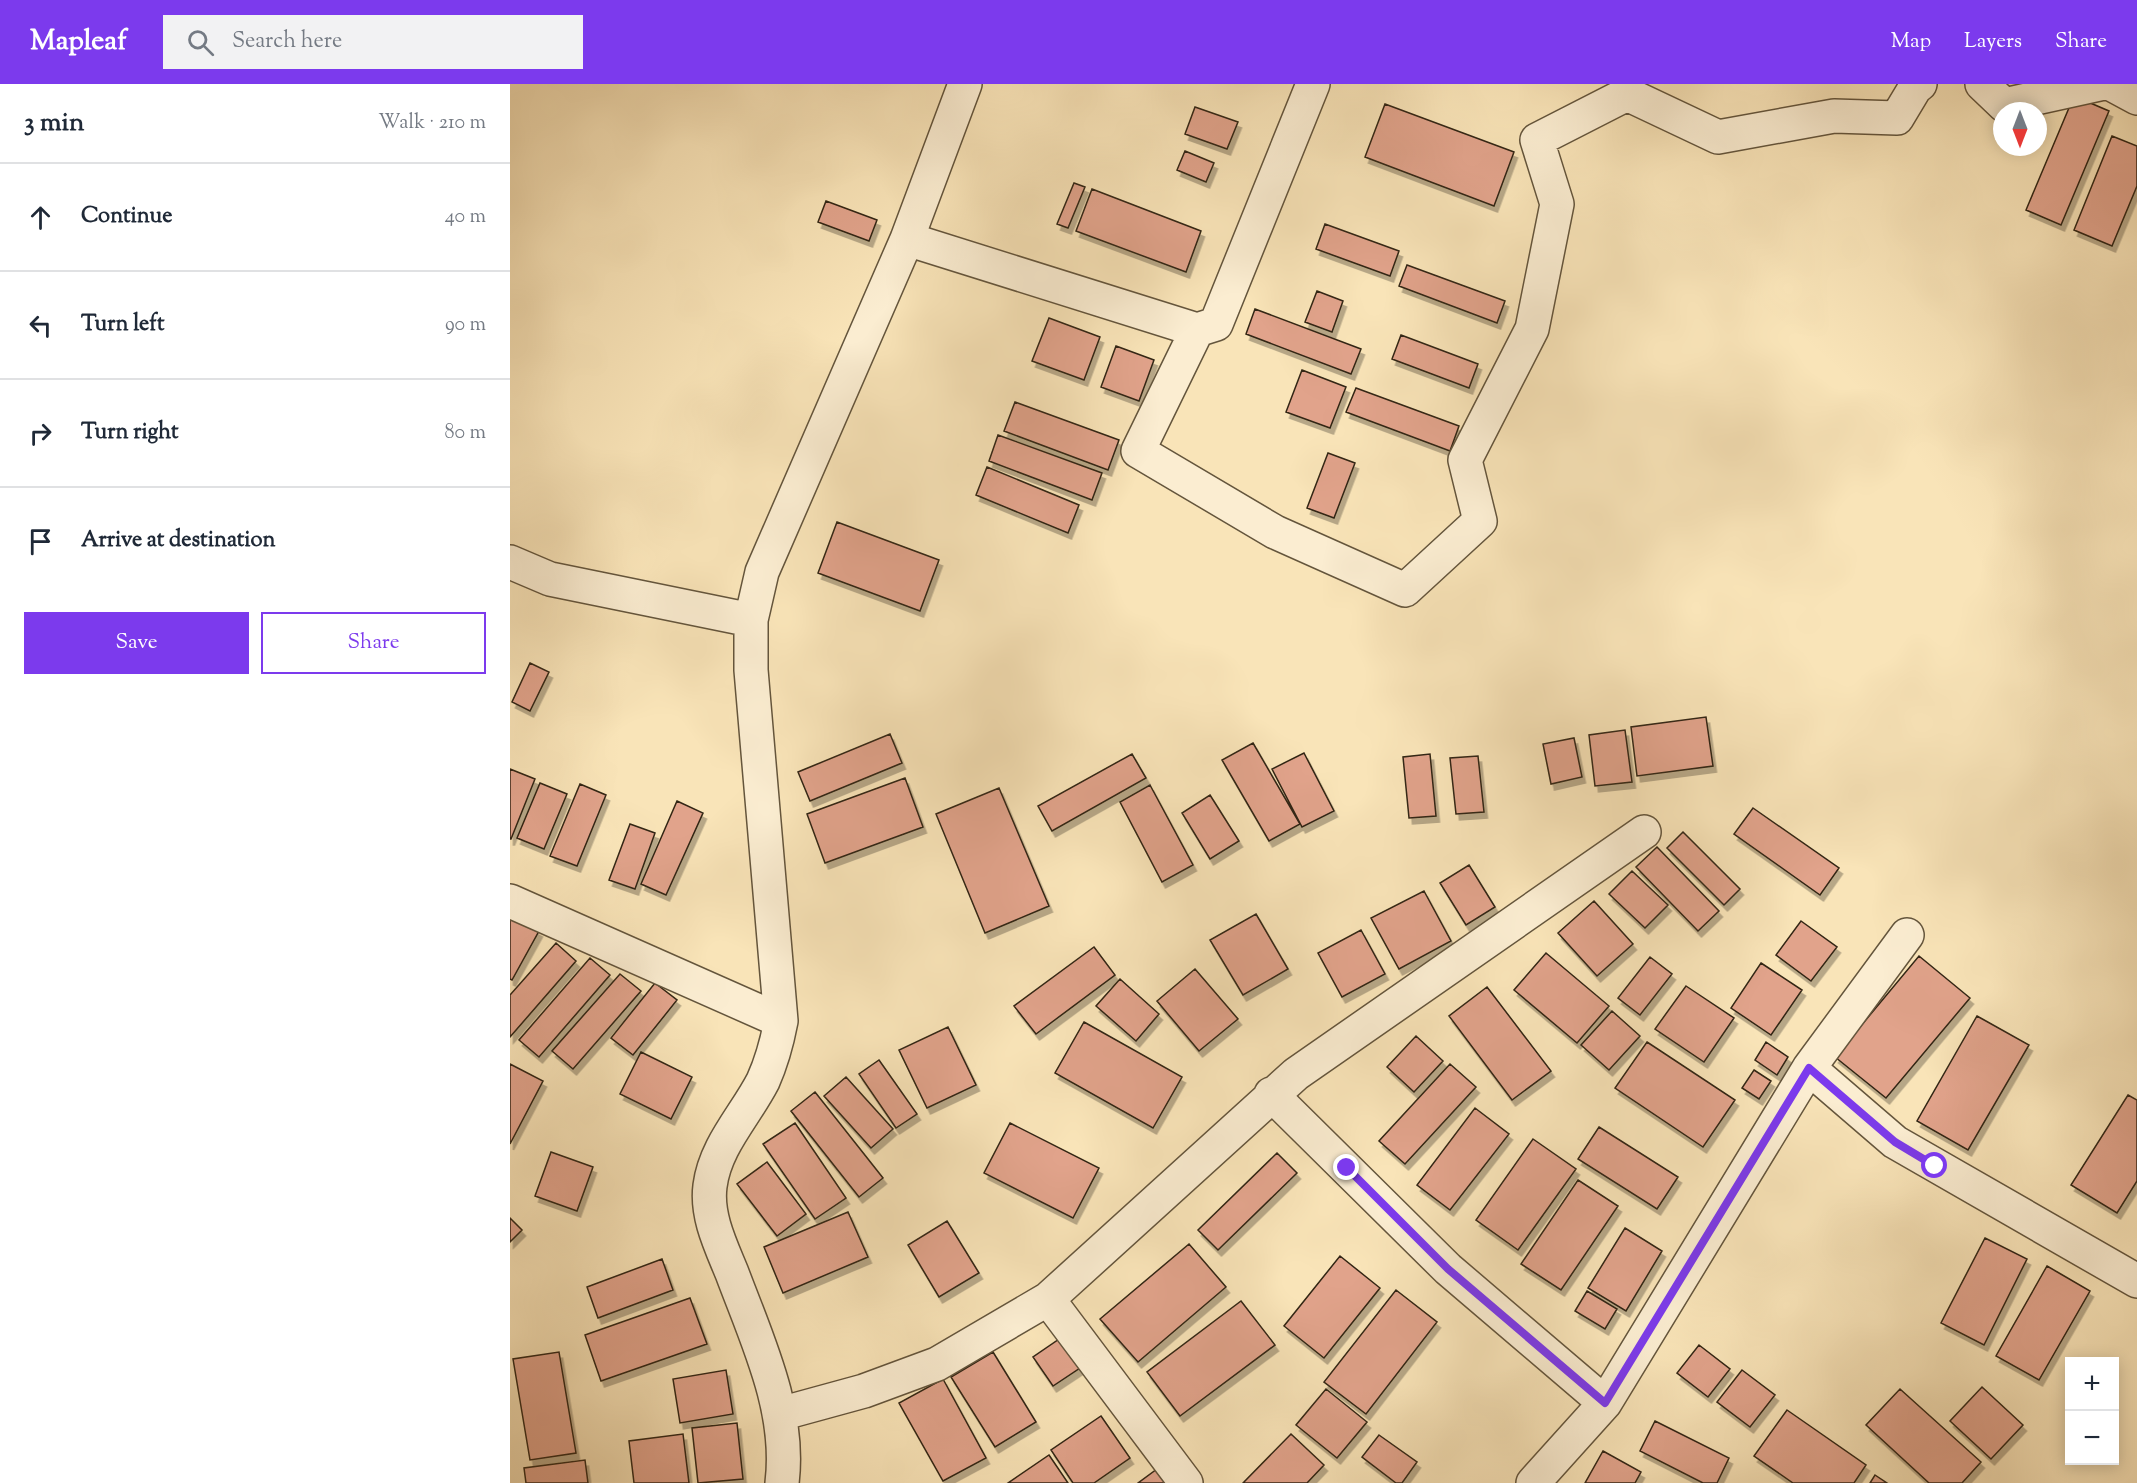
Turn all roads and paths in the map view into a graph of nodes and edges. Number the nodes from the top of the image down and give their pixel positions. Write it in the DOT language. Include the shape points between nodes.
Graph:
graph roads {
  1 [pos="965,84"];
  2 [pos="1313,84"];
  3 [pos="1920,84"];
  4 [pos="1982,84"];
  5 [pos="2100,84"];
  6 [pos="2111,84"];
  7 [pos="2137,98"];
  8 [pos="907,238"];
  9 [pos="1197,330"];
  10 [pos="510,562"];
  11 [pos="752,620"];
  12 [pos="1644,832"];
  13 [pos="510,901"];
  14 [pos="1907,935"];
  15 [pos="781,1021"];
  16 [pos="1809,1068"];
  17 [pos="1271,1094"];
  18 [pos="2137,1281"];
  19 [pos="1048,1299"];
  20 [pos="1605,1403"];
  21 [pos="780,1414"];
  22 [pos="782,1483"];
  23 [pos="1186,1483"];
  24 [pos="1533,1483"];
  1 -- 8 [label="street"];
  2 -- 9 [label="street" via="1216,324"];
  3 -- 9 [label="street" via="1897,118 1834,116 1718,137 1627,94 1537,140 1557,204 1532,329 1465,460 1480,522 1405,590 1275,532 1138,451"];
  4 -- 5 [label="street" via="2004,105"];
  6 -- 7 [label="street"];
  8 -- 9 [label="street"];
  8 -- 11 [label="street" via="762,572"];
  10 -- 11 [label="street" via="550,579"];
  11 -- 15 [label="street" via="752,670"];
  12 -- 17 [label="street"];
  13 -- 15 [label="street"];
  14 -- 16 [label="street"];
  15 -- 21 [label="street" via="776,1052 720,1150 710,1186 712,1223 766,1364"];
  16 -- 18 [label="street" via="1895,1142"];
  16 -- 20 [label="street"];
  17 -- 19 [label="street"];
  17 -- 20 [label="street" via="1448,1269"];
  19 -- 21 [label="street" via="937,1364 864,1391"];
  19 -- 23 [label="street"];
  20 -- 24 [label="street"];
  21 -- 22 [label="street" via="785,1458"];
}
